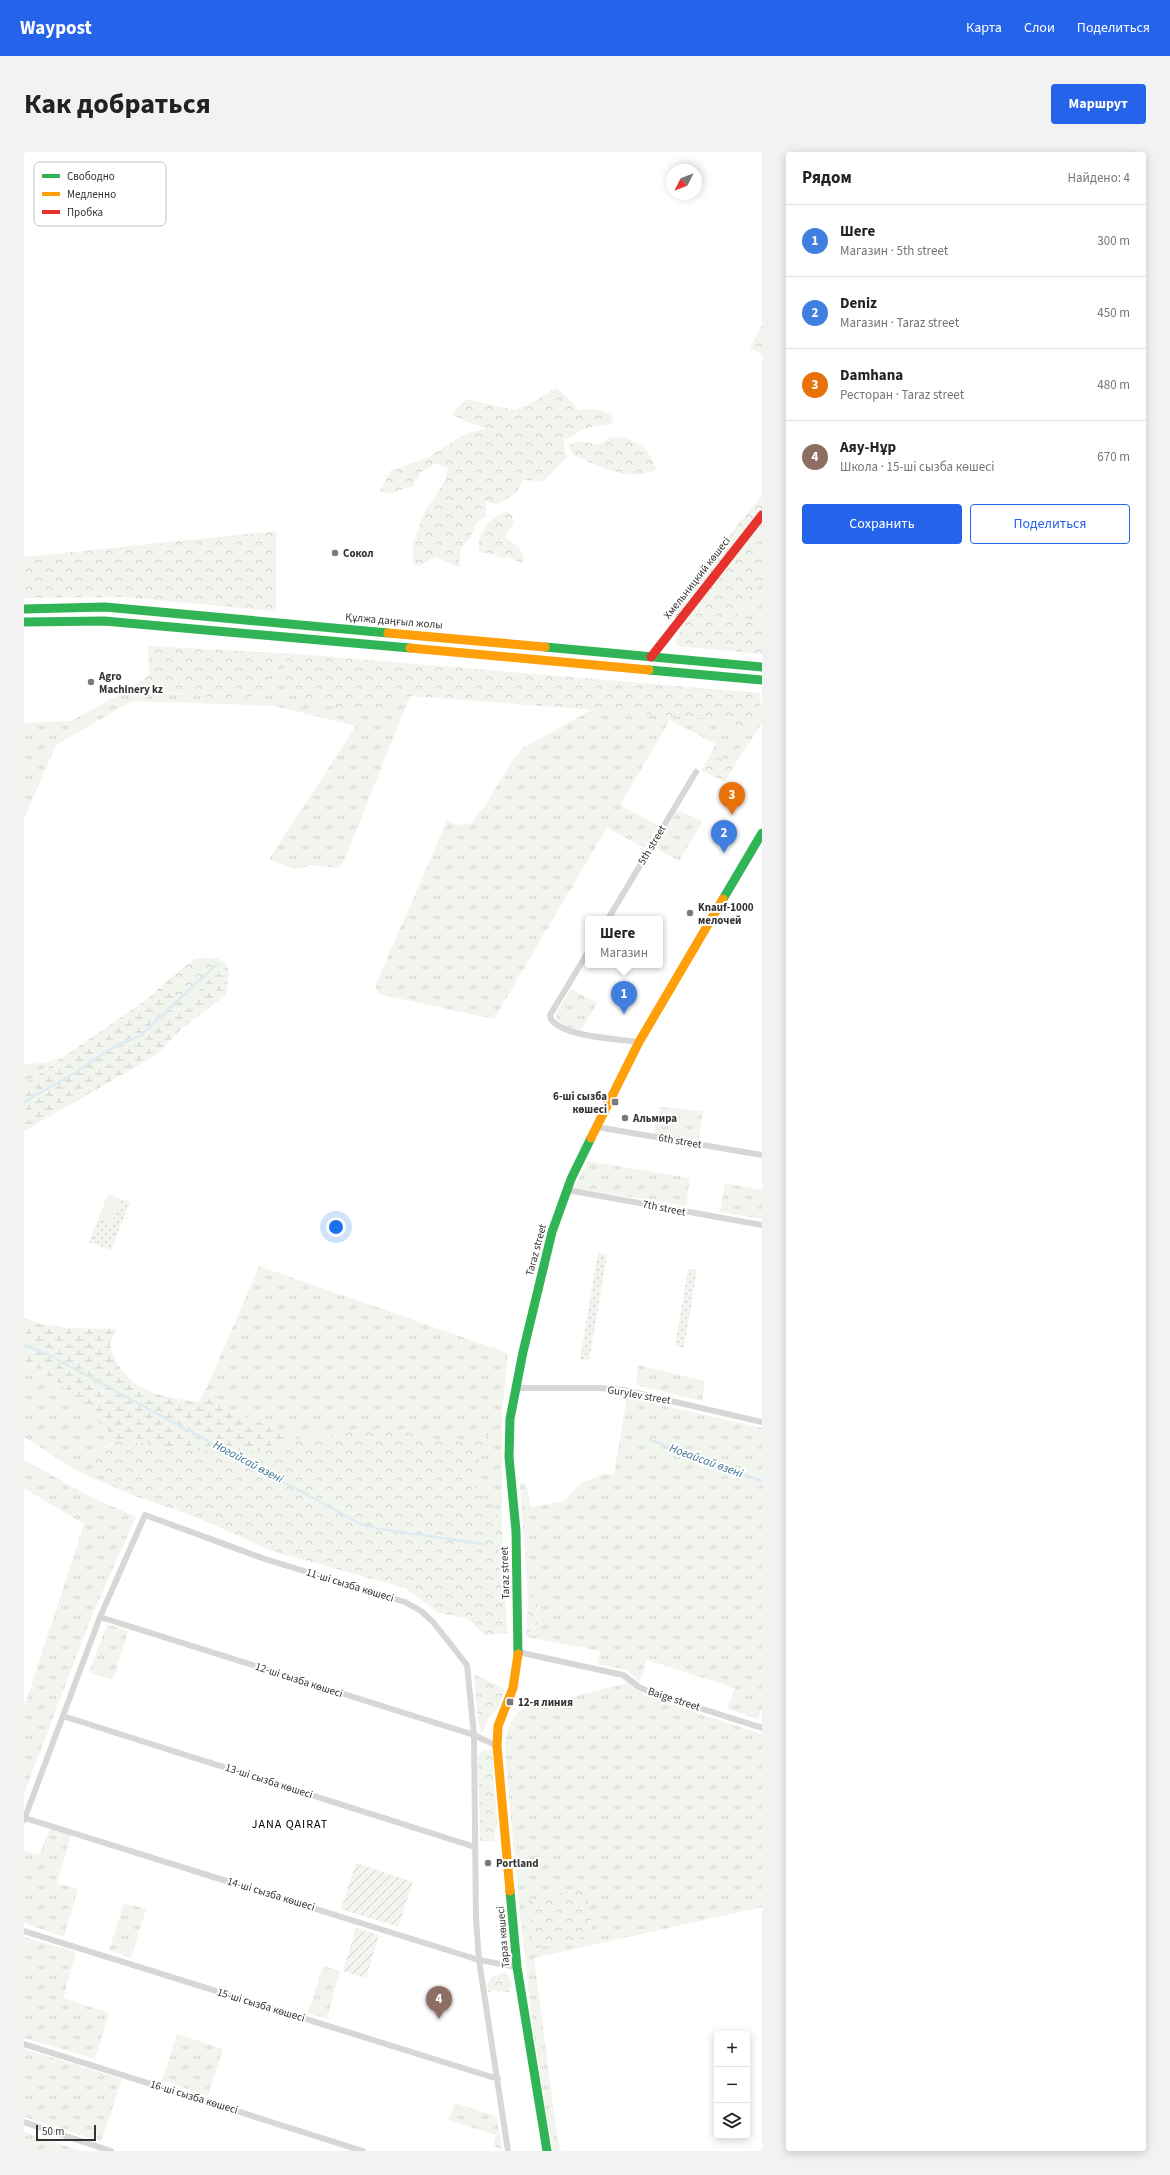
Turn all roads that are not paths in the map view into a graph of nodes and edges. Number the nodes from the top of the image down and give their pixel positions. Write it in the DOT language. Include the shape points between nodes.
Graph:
graph roads {
  1 [pos="762,515"];
  2 [pos="24,609"];
  3 [pos="24,622"];
  4 [pos="651,657"];
  5 [pos="762,667"];
  6 [pos="762,680"];
  7 [pos="696,772"];
  8 [pos="762,833"];
  9 [pos="610,916"];
  10 [pos="585,957"];
  11 [pos="639,1042"];
  12 [pos="597,1127"];
  13 [pos="762,1155"];
  14 [pos="567,1190"];
  15 [pos="762,1225"];
  16 [pos="514,1388"];
  17 [pos="762,1422"];
  18 [pos="100,1617"];
  19 [pos="518,1652"];
  20 [pos="63,1716"];
  21 [pos="762,1728"];
  22 [pos="474,1735"];
  23 [pos="497,1746"];
  24 [pos="24,1819"];
  25 [pos="475,1847"];
  26 [pos="24,1931"];
  27 [pos="479,1960"];
  28 [pos="517,1967"];
  29 [pos="24,2044"];
  30 [pos="498,2079"];
  31 [pos="24,2122"];
  32 [pos="111,2151"];
  33 [pos="363,2151"];
  34 [pos="508,2151"];
  35 [pos="547,2151"];
  1 -- 4 [label="street, Хмельницкий көшесі"];
  2 -- 4 [label="street, Құлжа даңғыл жолы" via="104,607"];
  3 -- 6 [label="street" via="104,620"];
  4 -- 5 [label="street, Құлжа даңғыл жолы"];
  7 -- 9 [label="street, 5th street"];
  8 -- 11 [label="street, Taraz street"];
  10 -- 11 [label="street" via="550,1015 551,1020 563,1029 575,1033"];
  11 -- 12 [label="street, Taraz street"];
  12 -- 13 [label="street, 6th street"];
  12 -- 14 [label="street, Taraz street"];
  14 -- 15 [label="street, 7th street"];
  14 -- 16 [label="street, Taraz street" via="549,1243"];
  16 -- 17 [label="street, Gurylev street" via="624,1390"];
  16 -- 19 [label="street, Taraz street" via="509,1457 516,1531"];
  18 -- 20 [label="street"];
  18 -- 22 [label="street, 12-ші сызба көшесі"];
  18 -- 22 [label="street, 11-ші сызба көшесі" via="145,1515 265,1559 405,1602 421,1611 433,1622 467,1665"];
  19 -- 21 [label="street, Baige street" via="623,1675 652,1693"];
  19 -- 23 [label="street, Тараз көшесі" via="513,1688 498,1726"];
  20 -- 24 [label="street"];
  20 -- 25 [label="street, 13-ші сызба көшесі"];
  22 -- 23 [label="street, 12-ші сызба көшесі"];
  22 -- 25 [label="street, 11-ші сызба көшесі"];
  23 -- 28 [label="street, Тараз көшесі"];
  24 -- 27 [label="street, 14-ші сызба көшесі"];
  25 -- 27 [label="street, 11-ші сызба көшесі"];
  26 -- 30 [label="street, 15-ші сызба көшесі"];
  27 -- 28 [label="street, 14-ші сызба көшесі"];
  27 -- 30 [label="street, 11-ші сызба көшесі"];
  28 -- 35 [label="street, Тараз көшесі"];
  29 -- 33 [label="street, 16-ші сызба көшесі"];
  30 -- 34 [label="street, 11-ші сызба көшесі"];
  31 -- 32 [label="street"];
}
